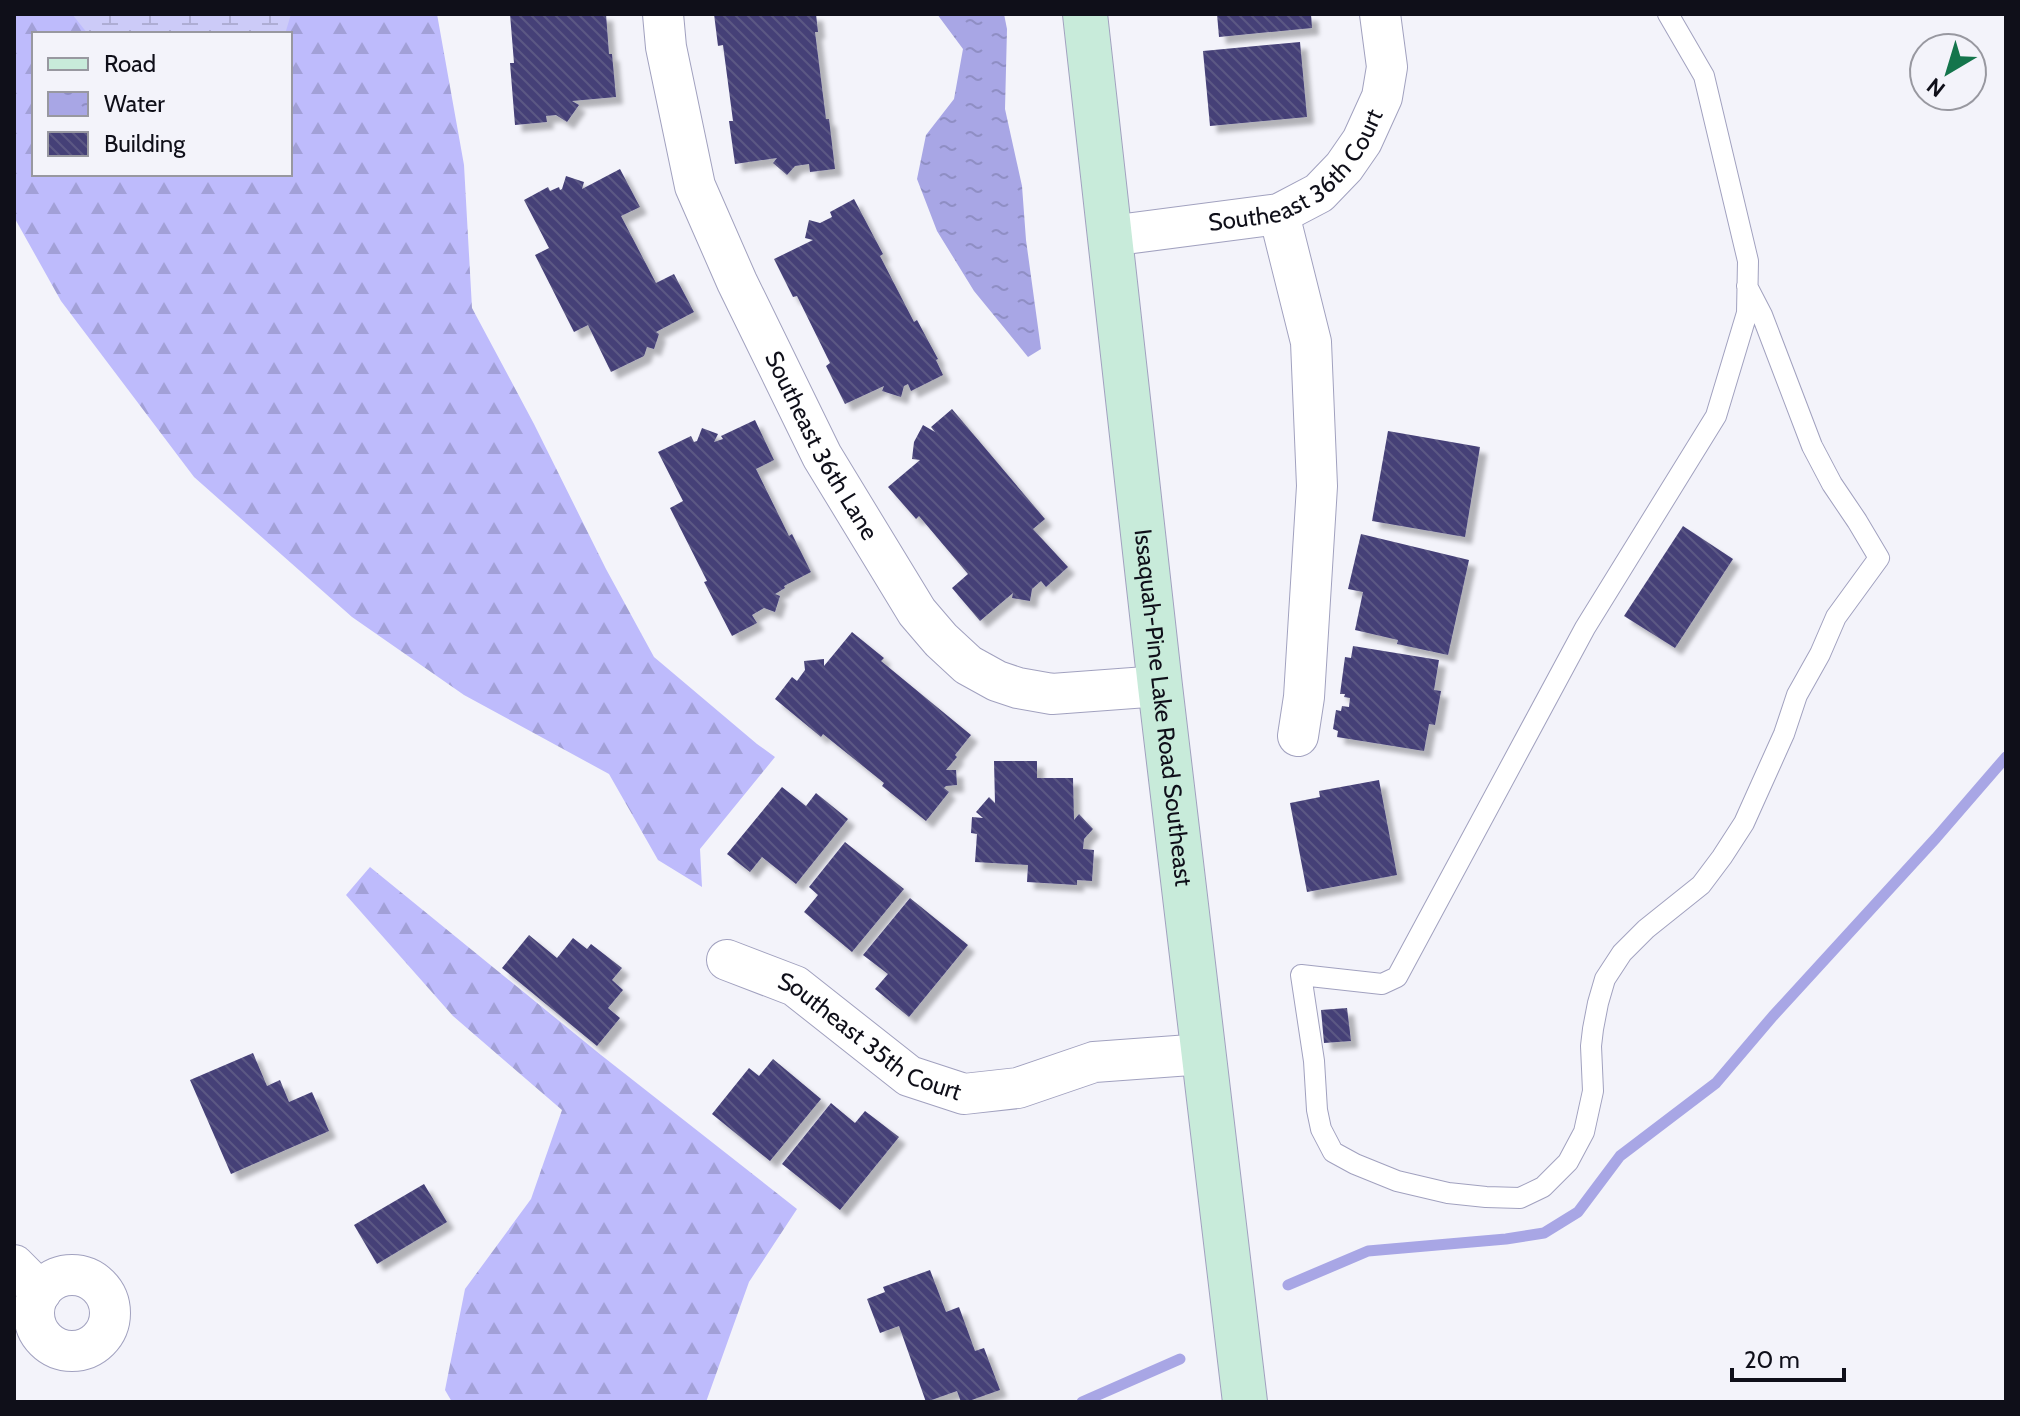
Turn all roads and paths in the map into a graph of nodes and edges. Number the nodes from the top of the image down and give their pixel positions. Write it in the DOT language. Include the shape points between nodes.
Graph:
graph roads {
  1 [pos="663,14"];
  2 [pos="1085,14"];
  3 [pos="1380,14"];
  4 [pos="1668,14"];
  5 [pos="1279,214"];
  6 [pos="1110,236"];
  7 [pos="1747,286"];
  8 [pos="1160,686"];
  9 [pos="1298,736"];
  10 [pos="727,960"];
  11 [pos="1204,1054"];
  12 [pos="1245,1402"];
  1 -- 8 [label="street, Southeast 36th Lane" via="695,186 822,456 917,612 968,665 1018,688 1052,694"];
  2 -- 6 [label="main road, Issaquah-Pine Lake Road Southeast"];
  3 -- 5 [label="street, Southeast 36th Court" via="1387,67 1382,97 1362,141 1319,193"];
  4 -- 7 [label="lane" via="1704,76 1748,261"];
  5 -- 6 [label="street, Southeast 36th Court"];
  5 -- 9 [label="street" via="1311,342 1317,486"];
  6 -- 8 [label="main road, Issaquah-Pine Lake Road Southeast"];
  7 -- 7 [label="lane" via="1747,313 1716,416 1585,628 1397,977 1382,984 1301,975 1321,1129 1333,1152 1355,1164 1448,1193 1520,1198 1543,1187 1568,1162 1584,1132 1593,1091 1591,1046 1605,979 1622,953 1701,885 1722,857 1744,823 1836,617 1879,558 1812,446"];
  8 -- 11 [label="main road, Issaquah-Pine Lake Road Southeast"];
  10 -- 11 [label="street, Southeast 35th Court" via="795,986 909,1076 964,1094 1018,1088 1094,1062"];
  11 -- 12 [label="main road, Issaquah-Pine Lake Road Southeast"];
}
